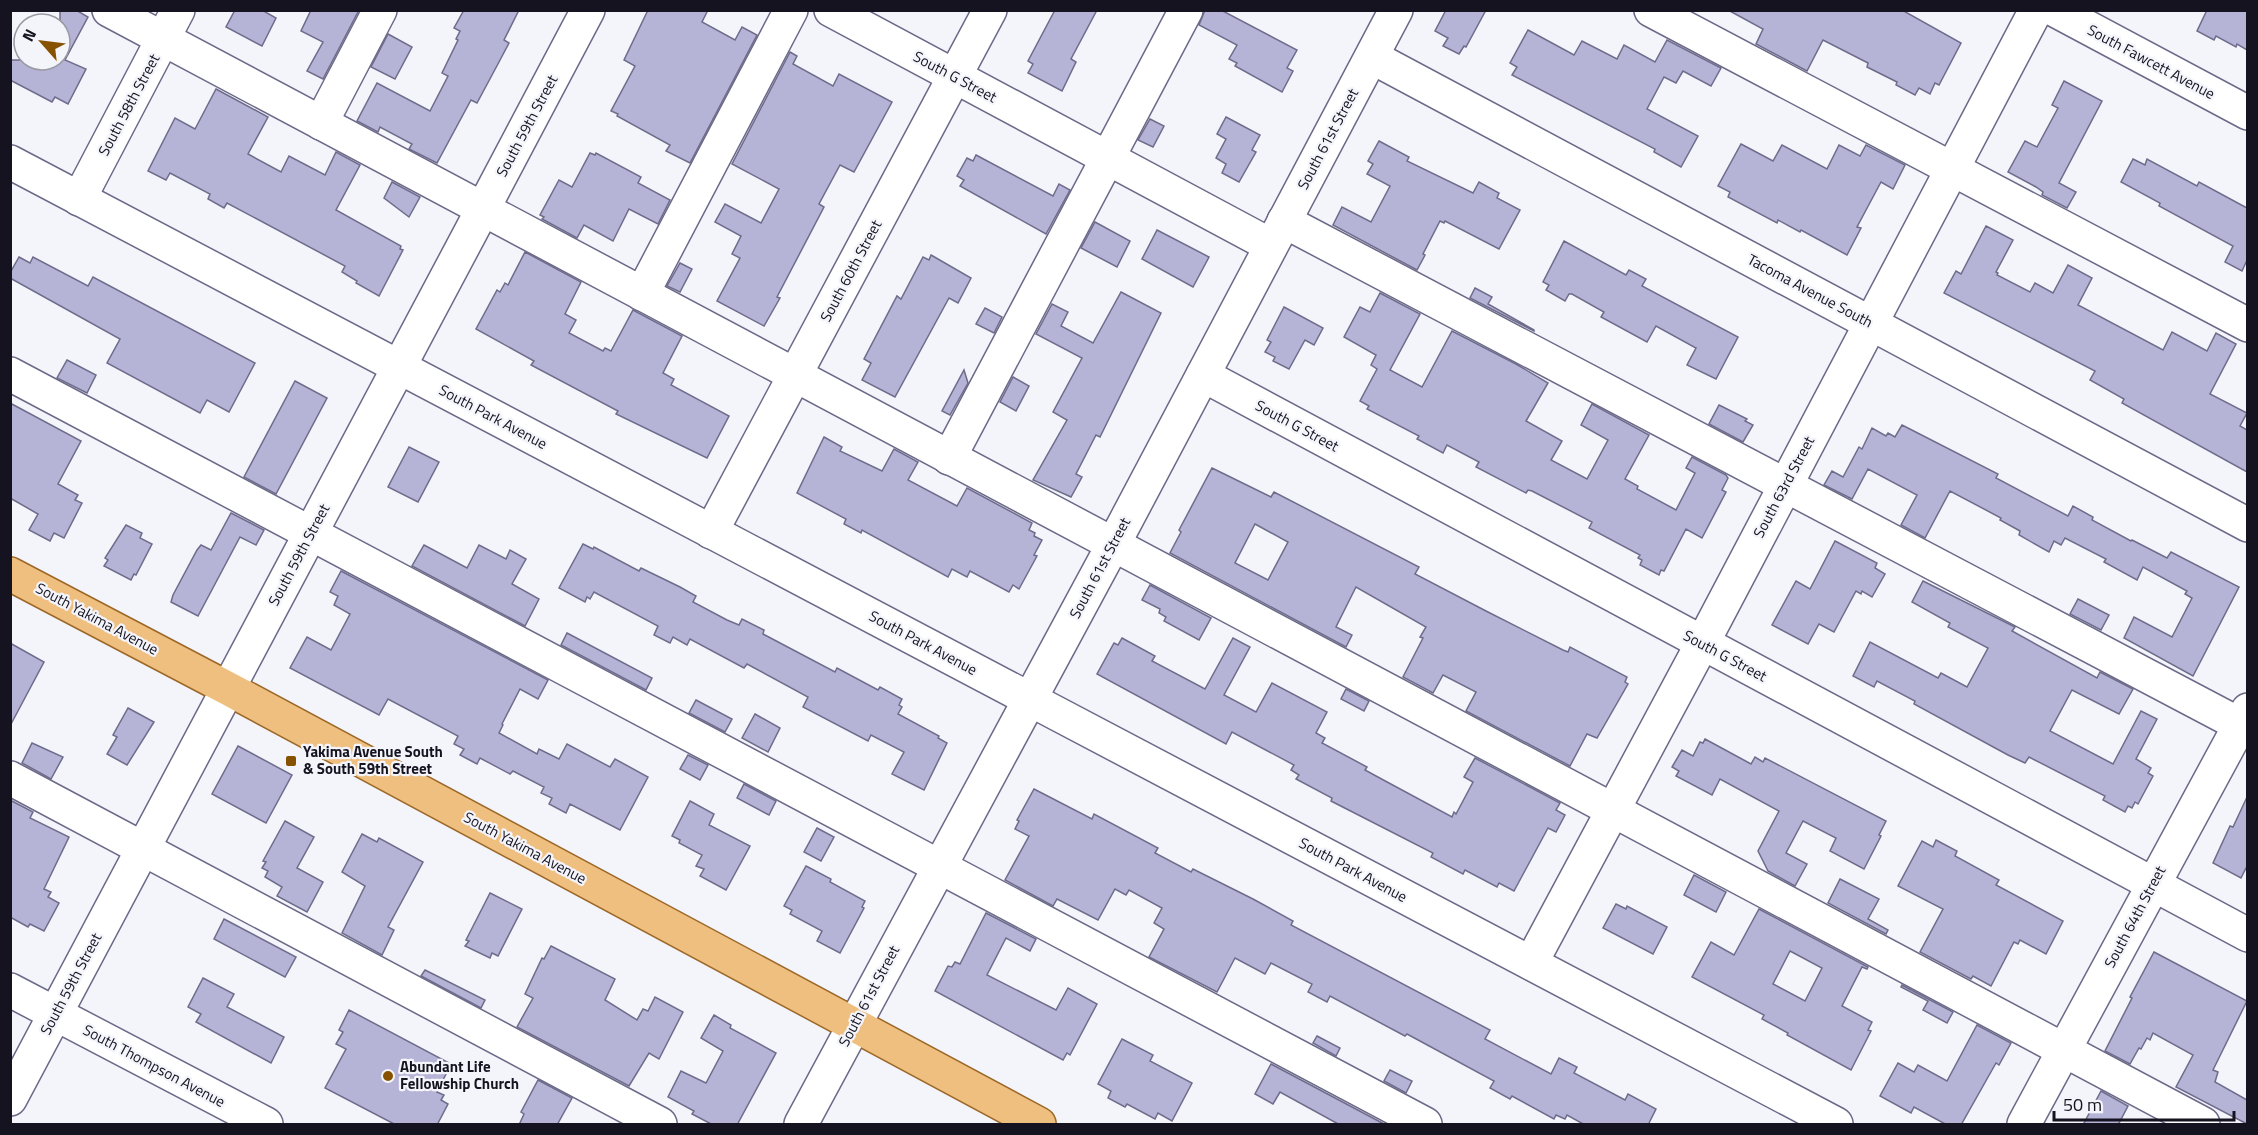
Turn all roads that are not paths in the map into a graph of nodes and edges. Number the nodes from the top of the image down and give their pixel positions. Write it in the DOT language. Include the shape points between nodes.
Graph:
graph roads {
  1 [pos="109,10"];
  2 [pos="178,10"];
  3 [pos="380,10"];
  4 [pos="588,10"];
  5 [pos="791,10"];
  6 [pos="831,10"];
  7 [pos="990,10"];
  8 [pos="1186,10"];
  9 [pos="1396,10"];
  10 [pos="1651,10"];
  11 [pos="2036,10"];
  12 [pos="2055,10"];
  13 [pos="163,39"];
  14 [pos="1372,57"];
  15 [pos="954,77"];
  16 [pos="2247,113"];
  17 [pos="321,123"];
  18 [pos="1108,158"];
  19 [pos="10,162"];
  20 [pos="1952,169"];
  21 [pos="79,199"];
  22 [pos="483,210"];
  23 [pos="1277,233"];
  24 [pos="642,294"];
  25 [pos="1871,323"];
  26 [pos="2247,325"];
  27 [pos="400,368"];
  28 [pos="10,374"];
  29 [pos="795,375"];
  30 [pos="1203,375"];
  31 [pos="950,458"];
  32 [pos="1785,485"];
  33 [pos="2247,525"];
  34 [pos="711,532"];
  35 [pos="311,533"];
  36 [pos="1113,545"];
  37 [pos="10,574"];
  38 [pos="1702,644"];
  39 [pos="227,688"];
  40 [pos="1030,700"];
  41 [pos="2245,721"];
  42 [pos="10,778"];
  43 [pos="1612,810"];
  44 [pos="141,848"];
  45 [pos="939,867"];
  46 [pos="2152,884"];
  47 [pos="2247,935"];
  48 [pos="1531,963"];
  49 [pos="10,990"];
  50 [pos="55,1014"];
  51 [pos="854,1025"];
  52 [pos="2064,1050"];
  53 [pos="10,1099"];
  54 [pos="266,1125"];
  55 [pos="660,1125"];
  56 [pos="801,1125"];
  57 [pos="1039,1125"];
  58 [pos="1425,1125"];
  59 [pos="1836,1125"];
  60 [pos="2024,1125"];
  61 [pos="2203,1125"];
  1 -- 13 [label="street"];
  2 -- 13 [label="street, South 58th Street"];
  3 -- 17 [label="street"];
  4 -- 22 [label="street, South 59th Street"];
  5 -- 24 [label="street"];
  6 -- 15 [label="street, South G Street"];
  7 -- 15 [label="street, South 60th Street"];
  8 -- 18 [label="street"];
  9 -- 14 [label="street, South 61st Street"];
  10 -- 20 [label="street"];
  11 -- 20 [label="street, South 63rd Street"];
  12 -- 16 [label="street, South Fawcett Avenue"];
  13 -- 17 [label="street"];
  13 -- 21 [label="street, South 58th Street"];
  14 -- 23 [label="street, South 61st Street"];
  14 -- 25 [label="street, Tacoma Avenue South"];
  15 -- 18 [label="street, South G Street"];
  15 -- 29 [label="street, South 60th Street"];
  17 -- 22 [label="street"];
  18 -- 23 [label="street, South G Street"];
  18 -- 31 [label="street"];
  19 -- 21 [label="street, South Park Avenue"];
  20 -- 25 [label="street, South 63rd Street"];
  20 -- 26 [label="street"];
  21 -- 27 [label="street, South Park Avenue"];
  22 -- 24 [label="street"];
  22 -- 27 [label="street, South 59th Street"];
  23 -- 30 [label="street, South 61st Street"];
  23 -- 32 [label="street, South G Street"];
  24 -- 29 [label="street"];
  25 -- 32 [label="street, South 63rd Street"];
  25 -- 33 [label="street, Tacoma Avenue South"];
  27 -- 34 [label="street, South Park Avenue"];
  27 -- 35 [label="street, South 59th Street"];
  28 -- 35 [label="street"];
  29 -- 31 [label="street"];
  29 -- 34 [label="street, South 60th Street"];
  30 -- 36 [label="street, South 61st Street"];
  30 -- 38 [label="street, South G Street"];
  31 -- 36 [label="street"];
  32 -- 38 [label="street, South 63rd Street"];
  32 -- 41 [label="street, South G Street"];
  34 -- 40 [label="street, South Park Avenue"];
  35 -- 39 [label="street, South 59th Street"];
  35 -- 45 [label="street"];
  36 -- 40 [label="street, South 61st Street"];
  36 -- 43 [label="street"];
  37 -- 39 [label="main road, South Yakima Avenue"];
  38 -- 43 [label="street, South 63rd Street"];
  38 -- 46 [label="street, South G Street"];
  39 -- 44 [label="street, South 59th Street"];
  39 -- 51 [label="main road, South Yakima Avenue"];
  40 -- 45 [label="street, South 61st Street"];
  40 -- 48 [label="street, South Park Avenue"];
  41 -- 46 [label="street, South 64th Street"];
  42 -- 44 [label="street"];
  43 -- 48 [label="street, South 63rd Street"];
  43 -- 52 [label="street"];
  44 -- 50 [label="street, South 59th Street"];
  44 -- 55 [label="street"];
  45 -- 51 [label="street, South 61st Street"];
  45 -- 58 [label="street"];
  46 -- 47 [label="street, South G Street"];
  46 -- 52 [label="street, South 64th Street"];
  48 -- 59 [label="street, South Park Avenue"];
  49 -- 50 [label="street, South Thompson Avenue"];
  50 -- 53 [label="street, South 59th Street"];
  50 -- 54 [label="street, South Thompson Avenue"];
  51 -- 56 [label="street, South 61st Street"];
  51 -- 57 [label="main road, South Yakima Avenue"];
  52 -- 60 [label="street, South 64th Street"];
  52 -- 61 [label="street"];
}
